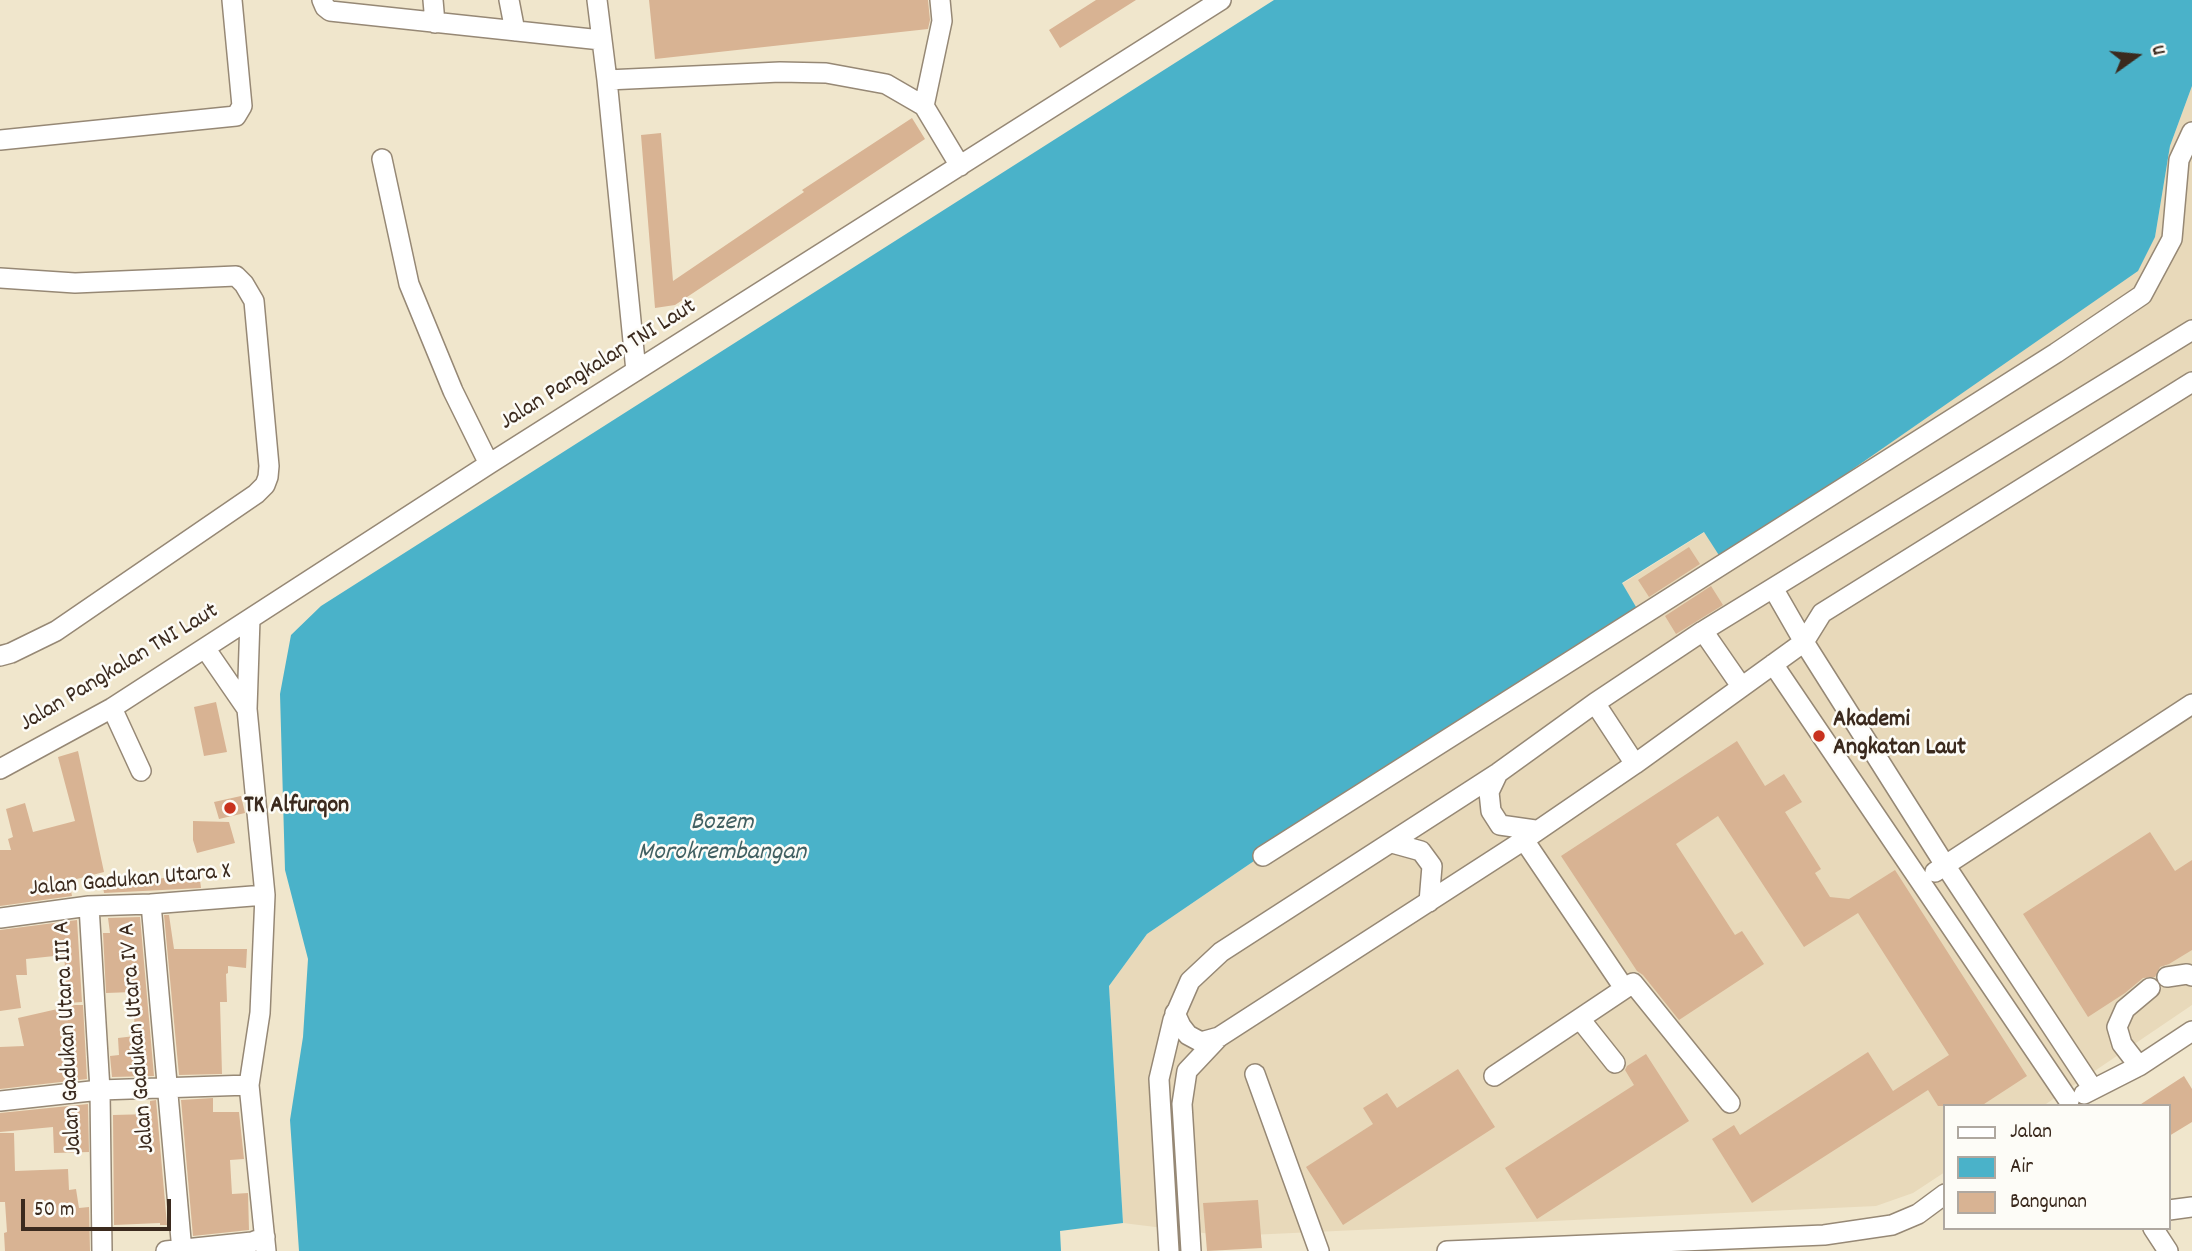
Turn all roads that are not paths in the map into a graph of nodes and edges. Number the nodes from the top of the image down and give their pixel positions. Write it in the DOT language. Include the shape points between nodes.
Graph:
graph roads {
  1 [pos="232,0"];
  2 [pos="323,0"];
  3 [pos="433,0"];
  4 [pos="509,0"];
  5 [pos="597,0"];
  6 [pos="940,0"];
  7 [pos="1221,0"];
  8 [pos="381,8"];
  9 [pos="436,23"];
  10 [pos="515,31"];
  11 [pos="601,40"];
  12 [pos="607,80"];
  13 [pos="924,106"];
  14 [pos="2192,132"];
  15 [pos="0,140"];
  16 [pos="382,159"];
  17 [pos="960,166"];
  18 [pos="0,278"];
  19 [pos="2192,330"];
  20 [pos="636,371"];
  21 [pos="2192,382"];
  22 [pos="489,464"];
  23 [pos="1773,588"];
  24 [pos="250,619"];
  25 [pos="1703,631"];
  26 [pos="1804,642"];
  27 [pos="205,648"];
  28 [pos="0,656"];
  29 [pos="1773,664"];
  30 [pos="1741,686"];
  31 [pos="1595,704"];
  32 [pos="2192,704"];
  33 [pos="112,708"];
  34 [pos="247,709"];
  35 [pos="1636,764"];
  36 [pos="0,769"];
  37 [pos="141,771"];
  38 [pos="1498,773"];
  39 [pos="1529,835"];
  40 [pos="1392,843"];
  41 [pos="1263,856"];
  42 [pos="1945,865"];
  43 [pos="1921,883"];
  44 [pos="265,895"];
  45 [pos="1429,902"];
  46 [pos="152,904"];
  47 [pos="89,906"];
  48 [pos="0,918"];
  49 [pos="2192,976"];
  50 [pos="2167,977"];
  51 [pos="1623,988"];
  52 [pos="2150,988"];
  53 [pos="1175,1013"];
  54 [pos="1580,1019"];
  55 [pos="2192,1031"];
  56 [pos="1219,1037"];
  57 [pos="1615,1063"];
  58 [pos="2138,1066"];
  59 [pos="1255,1074"];
  60 [pos="1494,1076"];
  61 [pos="249,1085"];
  62 [pos="167,1086"];
  63 [pos="2093,1089"];
  64 [pos="100,1090"];
  65 [pos="0,1101"];
  66 [pos="1730,1103"];
  67 [pos="2065,1103"];
  68 [pos="1944,1195"];
  69 [pos="2192,1207"];
  70 [pos="2171,1210"];
  71 [pos="2154,1230"];
  72 [pos="265,1244"];
  73 [pos="177,1250"];
  74 [pos="102,1251"];
  75 [pos="1169,1251"];
  76 [pos="1191,1251"];
  77 [pos="1319,1251"];
  78 [pos="1447,1251"];
  79 [pos="2168,1251"];
  1 -- 15 [label="street" via="242,106 236,116"];
  2 -- 8 [label="street" via="330,11"];
  3 -- 9 [label="street"];
  4 -- 10 [label="street"];
  5 -- 11 [label="street"];
  6 -- 13 [label="street" via="942,21"];
  7 -- 17 [label="street, Jalan Pangkalan TNI Laut"];
  8 -- 9 [label="street"];
  9 -- 10 [label="street"];
  10 -- 11 [label="street"];
  11 -- 12 [label="street"];
  12 -- 13 [label="street" via="826,73 886,84"];
  12 -- 20 [label="street"];
  13 -- 17 [label="street"];
  14 -- 41 [label="street" via="2179,160 2172,239 2143,295"];
  16 -- 22 [label="street" via="409,284"];
  17 -- 20 [label="street, Jalan Pangkalan TNI Laut"];
  18 -- 28 [label="street" via="75,283 236,276 254,301 269,466 265,485 256,494 56,631"];
  19 -- 23 [label="street"];
  20 -- 22 [label="street, Jalan Pangkalan TNI Laut"];
  21 -- 26 [label="street" via="1822,612"];
  22 -- 24 [label="street, Jalan Pangkalan TNI Laut"];
  23 -- 25 [label="street"];
  23 -- 26 [label="street"];
  24 -- 27 [label="street, Jalan Pangkalan TNI Laut"];
  24 -- 34 [label="street"];
  25 -- 30 [label="street"];
  25 -- 31 [label="street"];
  26 -- 29 [label="street"];
  26 -- 42 [label="street"];
  27 -- 33 [label="street, Jalan Pangkalan TNI Laut"];
  27 -- 34 [label="street"];
  29 -- 30 [label="street"];
  29 -- 43 [label="street"];
  30 -- 35 [label="street"];
  31 -- 35 [label="street"];
  31 -- 38 [label="street"];
  32 -- 42 [label="street"];
  33 -- 36 [label="street, Jalan Pangkalan TNI Laut"];
  33 -- 37 [label="street"];
  34 -- 44 [label="street"];
  35 -- 39 [label="street"];
  38 -- 39 [label="street" via="1489,792 1492,811 1500,825"];
  38 -- 40 [label="street"];
  39 -- 45 [label="street"];
  39 -- 51 [label="street"];
  40 -- 45 [label="street" via="1421,851 1432,866"];
  40 -- 53 [label="street" via="1221,952 1189,981"];
  42 -- 43 [label="street"];
  42 -- 63 [label="street"];
  43 -- 67 [label="street"];
  44 -- 46 [label="street, Jalan Gadukan Utara X"];
  44 -- 61 [label="street" via="260,1013"];
  45 -- 56 [label="street"];
  46 -- 47 [label="street, Jalan Gadukan Utara X"];
  46 -- 62 [label="street, Jalan Gadukan Utara IV A"];
  47 -- 48 [label="street, Jalan Gadukan Utara X"];
  47 -- 64 [label="street, Jalan Gadukan Utara III A"];
  49 -- 50 [label="street"];
  51 -- 54 [label="street"];
  51 -- 66 [label="street" via="1633,983"];
  52 -- 58 [label="street" via="2126,1009 2117,1027 2122,1044"];
  53 -- 56 [label="street" via="1188,1035 1201,1042"];
  53 -- 75 [label="street" via="1159,1079"];
  54 -- 57 [label="street"];
  54 -- 60 [label="street"];
  55 -- 58 [label="street"];
  56 -- 76 [label="street" via="1187,1072 1182,1104"];
  58 -- 63 [label="street"];
  59 -- 77 [label="street"];
  61 -- 62 [label="street"];
  61 -- 72 [label="street"];
  62 -- 64 [label="street"];
  62 -- 73 [label="street, Jalan Gadukan Utara IV A"];
  63 -- 67 [label="street"];
  64 -- 65 [label="street"];
  64 -- 74 [label="street, Jalan Gadukan Utara III A"];
  68 -- 78 [label="street" via="1918,1214 1892,1225 1824,1235"];
  69 -- 70 [label="street"];
  71 -- 79 [label="street"];
  72 -- 73 [label="street"];
}
